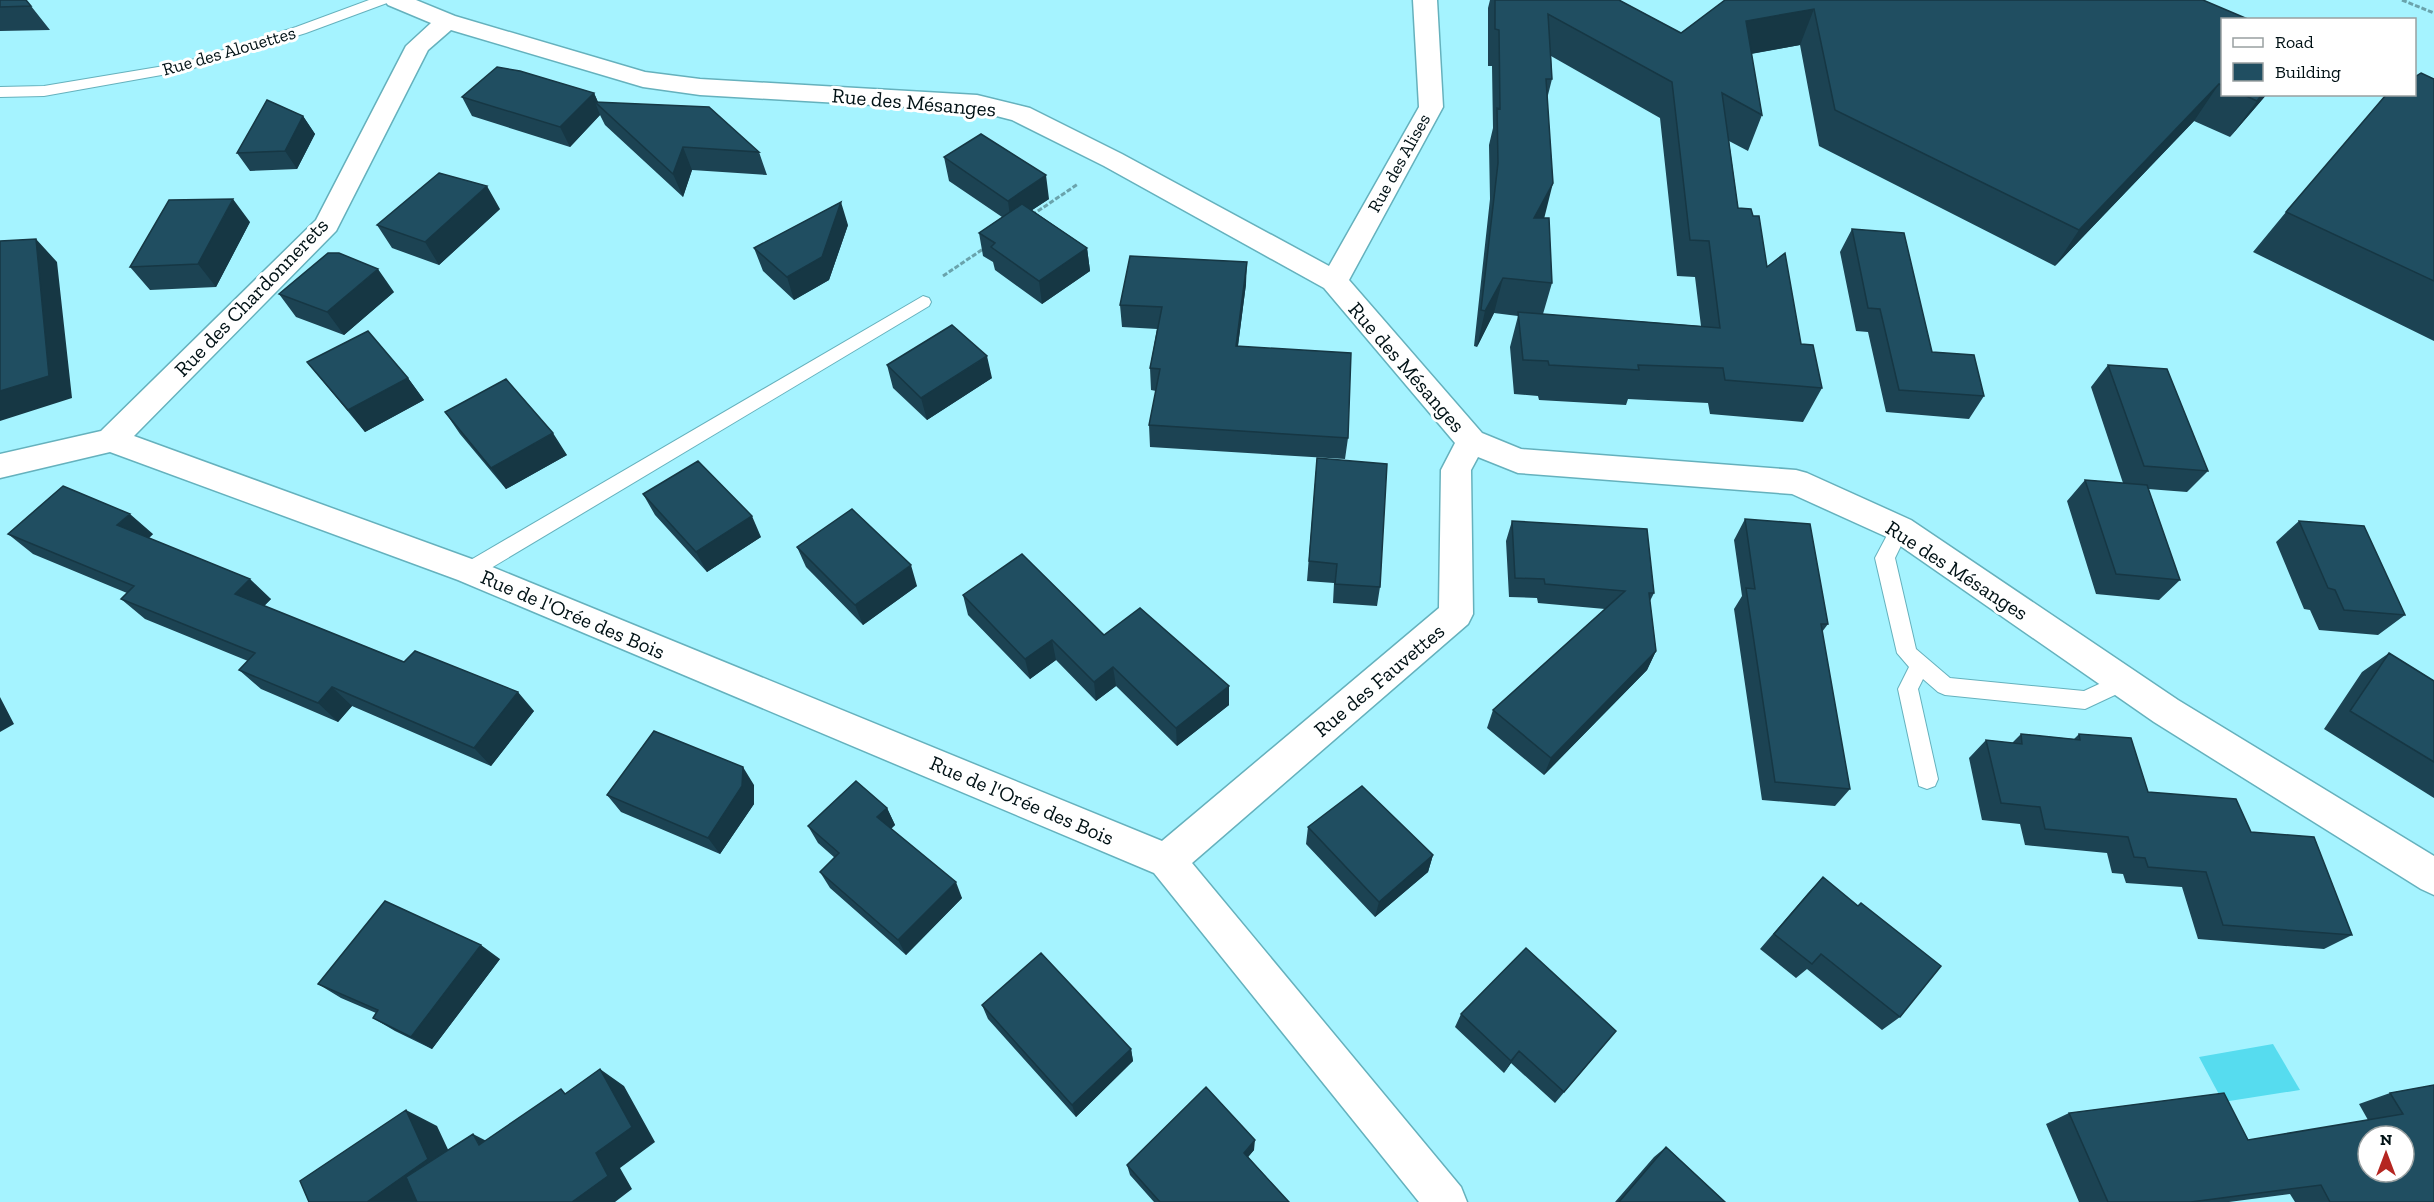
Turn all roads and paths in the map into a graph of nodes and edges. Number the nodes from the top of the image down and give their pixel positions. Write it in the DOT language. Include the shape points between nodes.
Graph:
graph roads {
  1 [pos="382,0"];
  2 [pos="396,0"];
  3 [pos="1425,0"];
  4 [pos="2402,0"];
  5 [pos="2434,13"];
  6 [pos="447,21"];
  7 [pos="0,92"];
  8 [pos="1113,160"];
  9 [pos="1026,219"];
  10 [pos="988,246"];
  11 [pos="1334,281"];
  12 [pos="923,302"];
  13 [pos="111,440"];
  14 [pos="1471,441"];
  15 [pos="0,466"];
  16 [pos="1900,529"];
  17 [pos="469,571"];
  18 [pos="1920,664"];
  19 [pos="2125,681"];
  20 [pos="1927,779"];
  21 [pos="1167,861"];
  22 [pos="2434,877"];
  23 [pos="1446,1202"];
  1 -- 7 [label="lane, Rue des Alouettes" via="184,67 44,91"];
  2 -- 6 [label="street, Rue des Mésanges"];
  3 -- 11 [label="street, Rue des Alises" via="1431,106"];
  4 -- 5 [label="path"];
  6 -- 8 [label="street, Rue des Mésanges" via="643,79 700,87 977,103 1021,114"];
  6 -- 13 [label="street, Rue des Chardonnerets" via="418,46 327,225"];
  8 -- 9 [label="path"];
  8 -- 11 [label="street, Rue des Mésanges"];
  10 -- 12 [label="path" via="930,285"];
  11 -- 14 [label="street, Rue des Mésanges"];
  12 -- 17 [label="lane, Rue de l'Orée des Bois"];
  13 -- 15 [label="street"];
  13 -- 17 [label="street, Rue de l'Orée des Bois"];
  14 -- 16 [label="street, Rue des Mésanges" via="1518,461 1797,482"];
  14 -- 21 [label="street, Rue des Fauvettes" via="1456,470 1456,614"];
  16 -- 18 [label="lane" via="1885,558 1907,653"];
  16 -- 19 [label="street, Rue des Mésanges"];
  17 -- 21 [label="street, Rue de l'Orée des Bois"];
  18 -- 19 [label="lane" via="1945,686 2085,700"];
  18 -- 20 [label="lane" via="1908,689"];
  19 -- 22 [label="street, Rue des Mésanges" via="2166,711"];
  21 -- 23 [label="street, Rue de l'Orée des Bois"];
}
